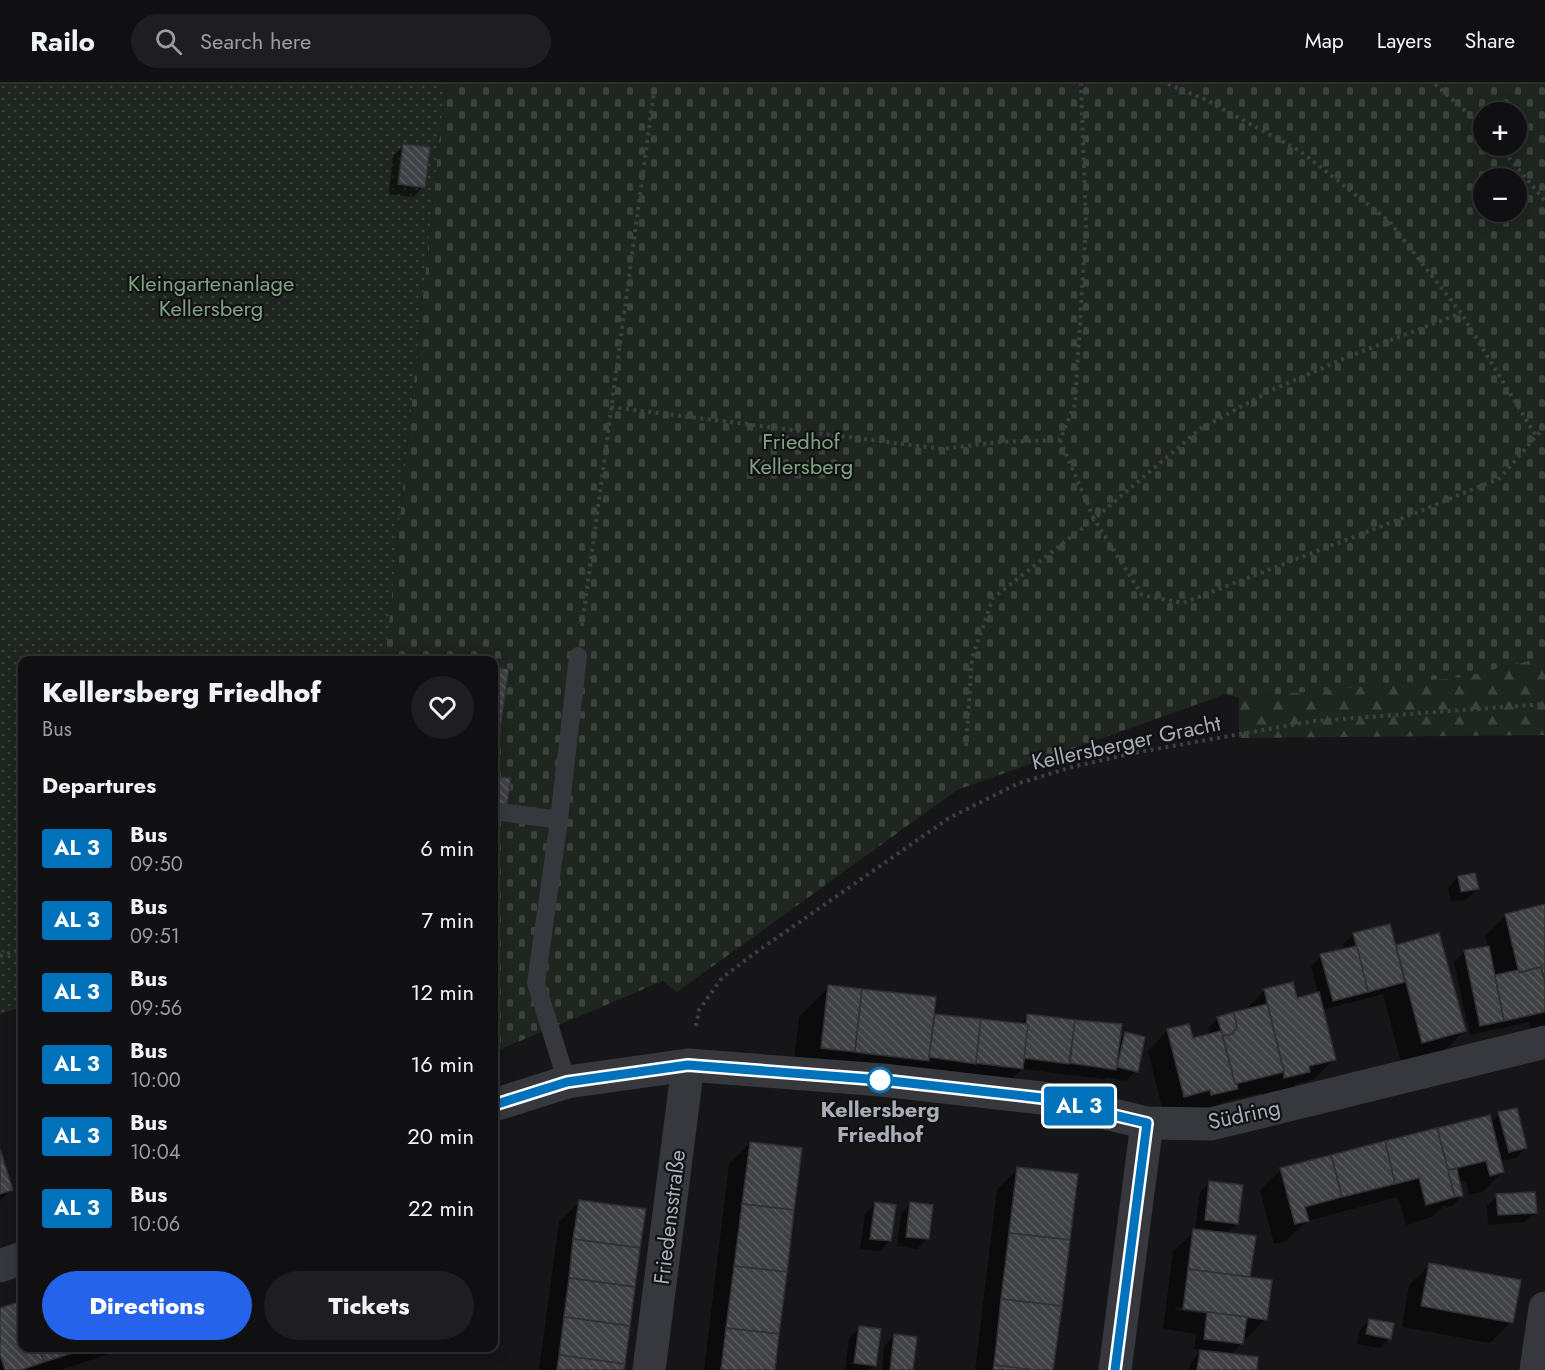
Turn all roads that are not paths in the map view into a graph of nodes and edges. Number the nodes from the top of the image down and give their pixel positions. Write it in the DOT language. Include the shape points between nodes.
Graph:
graph roads {
  1 [pos="578,656"];
  2 [pos="498,812"];
  3 [pos="559,820"];
  4 [pos="1545,1042"];
  5 [pos="688,1065"];
  6 [pos="567,1082"];
  7 [pos="498,1104"];
  8 [pos="1147,1123"];
  9 [pos="18,1259"];
  10 [pos="0,1266"];
  11 [pos="1545,1308"];
  12 [pos="649,1370"];
  13 [pos="1115,1370"];
  14 [pos="1536,1370"];
  1 -- 3 [label="lane"];
  2 -- 3 [label="lane"];
  3 -- 6 [label="lane" via="536,983"];
  4 -- 8 [label="street, Südring" via="1211,1124"];
  5 -- 6 [label="street, Südring"];
  5 -- 8 [label="street, Südring" via="882,1080 1042,1098"];
  5 -- 12 [label="street, Friedensstraße"];
  6 -- 7 [label="street, Südring"];
  8 -- 13 [label="street"];
  9 -- 10 [label="street"];
  11 -- 14 [label="street"];
}
